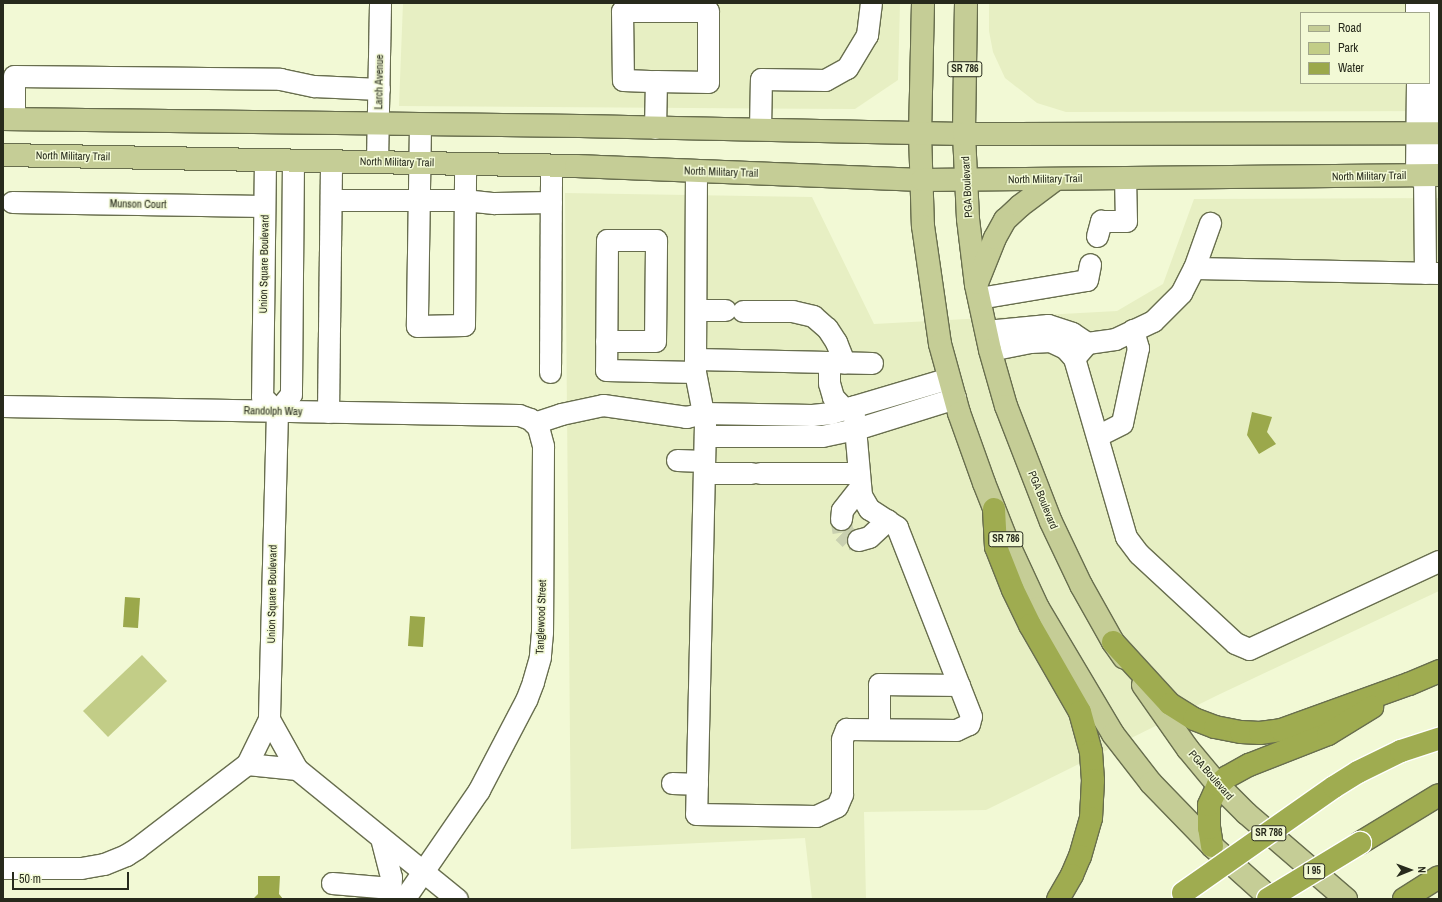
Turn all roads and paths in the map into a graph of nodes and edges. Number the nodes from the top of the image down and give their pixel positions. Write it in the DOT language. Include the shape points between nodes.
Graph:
graph roads {
  1 [pos="871,3"];
  2 [pos="923,3"];
  3 [pos="966,3"];
  4 [pos="1436,3"];
  5 [pos="380,4"];
  6 [pos="656,81"];
  7 [pos="1417,84"];
  8 [pos="379,89"];
  9 [pos="8,119"];
  10 [pos="378,125"];
  11 [pos="420,125"];
  12 [pos="655,128"];
  13 [pos="760,129"];
  14 [pos="920,133"];
  15 [pos="1430,133"];
  16 [pos="964,134"];
  17 [pos="3,155"];
  18 [pos="265,159"];
  19 [pos="293,160"];
  20 [pos="331,160"];
  21 [pos="377,161"];
  22 [pos="419,162"];
  23 [pos="465,163"];
  24 [pos="551,165"];
  25 [pos="696,171"];
  26 [pos="1429,175"];
  27 [pos="1125,178"];
  28 [pos="1056,179"];
  29 [pos="922,180"];
  30 [pos="966,180"];
  31 [pos="331,200"];
  32 [pos="464,200"];
  33 [pos="419,201"];
  34 [pos="12,202"];
  35 [pos="551,202"];
  36 [pos="264,206"];
  37 [pos="1210,222"];
  38 [pos="1097,236"];
  39 [pos="1090,264"];
  40 [pos="1194,268"];
  41 [pos="1432,273"];
  42 [pos="978,291"];
  43 [pos="696,310"];
  44 [pos="1133,330"];
  45 [pos="988,340"];
  46 [pos="606,341"];
  47 [pos="1081,351"];
  48 [pos="836,362"];
  49 [pos="872,363"];
  50 [pos="696,366"];
  51 [pos="550,372"];
  52 [pos="950,378"];
  53 [pos="955,398"];
  54 [pos="3,406"];
  55 [pos="848,407"];
  56 [pos="277,411"];
  57 [pos="328,412"];
  58 [pos="703,413"];
  59 [pos="536,425"];
  60 [pos="856,429"];
  61 [pos="705,436"];
  62 [pos="1097,436"];
  63 [pos="676,460"];
  64 [pos="704,467"];
  65 [pos="860,480"];
  66 [pos="994,509"];
  67 [pos="841,519"];
  68 [pos="887,520"];
  69 [pos="858,540"];
  70 [pos="1439,561"];
  71 [pos="1113,642"];
  72 [pos="1439,671"];
  73 [pos="1409,684"];
  74 [pos="959,686"];
  75 [pos="269,718"];
  76 [pos="879,729"];
  77 [pos="1439,739"];
  78 [pos="247,764"];
  79 [pos="297,769"];
  80 [pos="672,783"];
  81 [pos="697,784"];
  82 [pos="1218,785"];
  83 [pos="1439,795"];
  84 [pos="381,838"];
  85 [pos="1212,846"];
  86 [pos="3,868"];
  87 [pos="424,872"];
  88 [pos="1434,882"];
  89 [pos="332,883"];
  90 [pos="395,895"];
  91 [pos="1179,896"];
  92 [pos="457,899"];
  93 [pos="1058,899"];
  94 [pos="1270,899"];
  95 [pos="1346,899"];
  96 [pos="1404,899"];
  1 -- 13 [label="street" via="867,34 847,68 825,80 761,79"];
  2 -- 14 [label="main road, SR 786"];
  3 -- 16 [label="main road, PGA Boulevard / SR 786"];
  4 -- 15 [label="street"];
  5 -- 8 [label="street, Larch Avenue"];
  6 -- 6 [label="street" via="708,82 708,10 622,11 623,80"];
  6 -- 12 [label="street"];
  7 -- 15 [label="street"];
  8 -- 9 [label="street" via="314,86 280,79 14,76"];
  8 -- 10 [label="street, Larch Avenue"];
  9 -- 10 [label="main road"];
  10 -- 11 [label="main road"];
  10 -- 21 [label="street, Larch Avenue"];
  11 -- 12 [label="main road"];
  11 -- 22 [label="street"];
  12 -- 13 [label="main road"];
  13 -- 14 [label="main road"];
  14 -- 16 [label="main road"];
  14 -- 29 [label="main road, SR 786"];
  15 -- 16 [label="main road"];
  15 -- 26 [label="street"];
  16 -- 30 [label="main road, PGA Boulevard / SR 786"];
  17 -- 18 [label="main road, North Military Trail"];
  18 -- 19 [label="main road, North Military Trail"];
  18 -- 36 [label="street, Union Square Boulevard"];
  19 -- 20 [label="main road, North Military Trail"];
  19 -- 56 [label="street" via="291,394"];
  20 -- 21 [label="main road, North Military Trail"];
  20 -- 31 [label="street"];
  21 -- 22 [label="main road, North Military Trail"];
  22 -- 23 [label="main road, North Military Trail"];
  22 -- 33 [label="street"];
  23 -- 24 [label="main road, North Military Trail"];
  23 -- 32 [label="street"];
  24 -- 25 [label="main road, North Military Trail"];
  24 -- 35 [label="street"];
  25 -- 29 [label="main road, North Military Trail"];
  25 -- 43 [label="street"];
  26 -- 27 [label="main road, North Military Trail"];
  26 -- 41 [label="street"];
  27 -- 28 [label="main road, North Military Trail"];
  27 -- 38 [label="street" via="1126,221 1101,221"];
  28 -- 30 [label="main road, North Military Trail"];
  28 -- 42 [label="main road" via="1005,220 995,238"];
  29 -- 30 [label="main road, North Military Trail"];
  29 -- 52 [label="main road, SR 786" via="923,226 940,344"];
  30 -- 42 [label="main road, PGA Boulevard / SR 786" via="968,219"];
  31 -- 33 [label="street"];
  31 -- 57 [label="street"];
  32 -- 33 [label="street"];
  32 -- 33 [label="street" via="464,326 417,326"];
  32 -- 35 [label="street" via="494,203"];
  34 -- 36 [label="street, Munson Court"];
  35 -- 51 [label="street"];
  36 -- 56 [label="street, Union Square Boulevard" via="262,397"];
  37 -- 40 [label="street"];
  39 -- 42 [label="street" via="1087,280"];
  40 -- 41 [label="street"];
  40 -- 44 [label="street" via="1181,293 1153,321"];
  42 -- 45 [label="main road, PGA Boulevard / SR 786"];
  43 -- 48 [label="street" via="792,311 813,316 827,328 836,342"];
  43 -- 50 [label="street"];
  44 -- 47 [label="street"];
  44 -- 62 [label="street" via="1138,348 1122,423"];
  45 -- 47 [label="street" via="1050,341 1065,348"];
  45 -- 71 [label="main road, PGA Boulevard / SR 786" via="1006,406 1051,522 1081,585"];
  46 -- 46 [label="street" via="607,240 656,240 655,342"];
  46 -- 50 [label="street" via="606,370"];
  47 -- 62 [label="street"];
  48 -- 49 [label="street"];
  48 -- 50 [label="street"];
  48 -- 55 [label="street" via="829,383 833,397"];
  50 -- 58 [label="street"];
  52 -- 53 [label="main road, SR 786"];
  52 -- 55 [label="street"];
  53 -- 60 [label="street"];
  53 -- 66 [label="main road, SR 786"];
  54 -- 56 [label="street, Randolph Way"];
  55 -- 58 [label="street" via="812,415"];
  55 -- 60 [label="street"];
  56 -- 57 [label="street, Randolph Way"];
  56 -- 75 [label="street, Union Square Boulevard"];
  57 -- 59 [label="street, Randolph Way" via="519,415 530,419"];
  58 -- 59 [label="street" via="686,417 603,406 561,414"];
  58 -- 61 [label="street"];
  59 -- 87 [label="street, Tanglewood Street" via="543,446 540,657 526,700 479,790"];
  60 -- 61 [label="street" via="822,436"];
  60 -- 65 [label="street"];
  61 -- 64 [label="street"];
  62 -- 70 [label="street" via="1126,537 1139,554 1235,643 1249,648"];
  63 -- 64 [label="street"];
  64 -- 65 [label="street"];
  64 -- 81 [label="street"];
  65 -- 67 [label="street" via="842,510"];
  65 -- 68 [label="street" via="861,495 870,509"];
  66 -- 85 [label="main road, SR 786" via="1038,608 1113,734 1151,783"];
  66 -- 93 [label="highway" via="996,547 1007,576 1030,625 1080,712 1091,752 1091,818 1080,856"];
  68 -- 69 [label="street" via="869,537"];
  68 -- 74 [label="street" via="897,527"];
  71 -- 73 [label="highway" via="1170,704 1194,719 1215,727 1241,732 1281,730"];
  71 -- 82 [label="main road, PGA Boulevard / SR 786" via="1188,749"];
  72 -- 73 [label="highway"];
  73 -- 82 [label="highway" via="1328,734 1249,765"];
  74 -- 76 [label="street" via="879,684"];
  74 -- 76 [label="street" via="971,716 968,724 956,730"];
  75 -- 78 [label="street"];
  75 -- 79 [label="street"];
  76 -- 81 [label="street" via="846,729 842,739 842,794 837,806 816,816 696,814"];
  77 -- 91 [label="highway, bridge" via="1401,751 1340,783"];
  78 -- 79 [label="street"];
  78 -- 86 [label="street" via="136,848 116,860 81,868"];
  79 -- 84 [label="street"];
  80 -- 81 [label="street"];
  82 -- 85 [label="highway" via="1209,805"];
  82 -- 95 [label="main road, PGA Boulevard / SR 786" via="1246,813"];
  83 -- 94 [label="highway, I 95, bridge"];
  84 -- 87 [label="street"];
  84 -- 90 [label="street"];
  85 -- 94 [label="main road, SR 786"];
  87 -- 90 [label="street, Tanglewood Street"];
  87 -- 92 [label="street"];
  88 -- 96 [label="highway"];
  89 -- 90 [label="street"];
}
